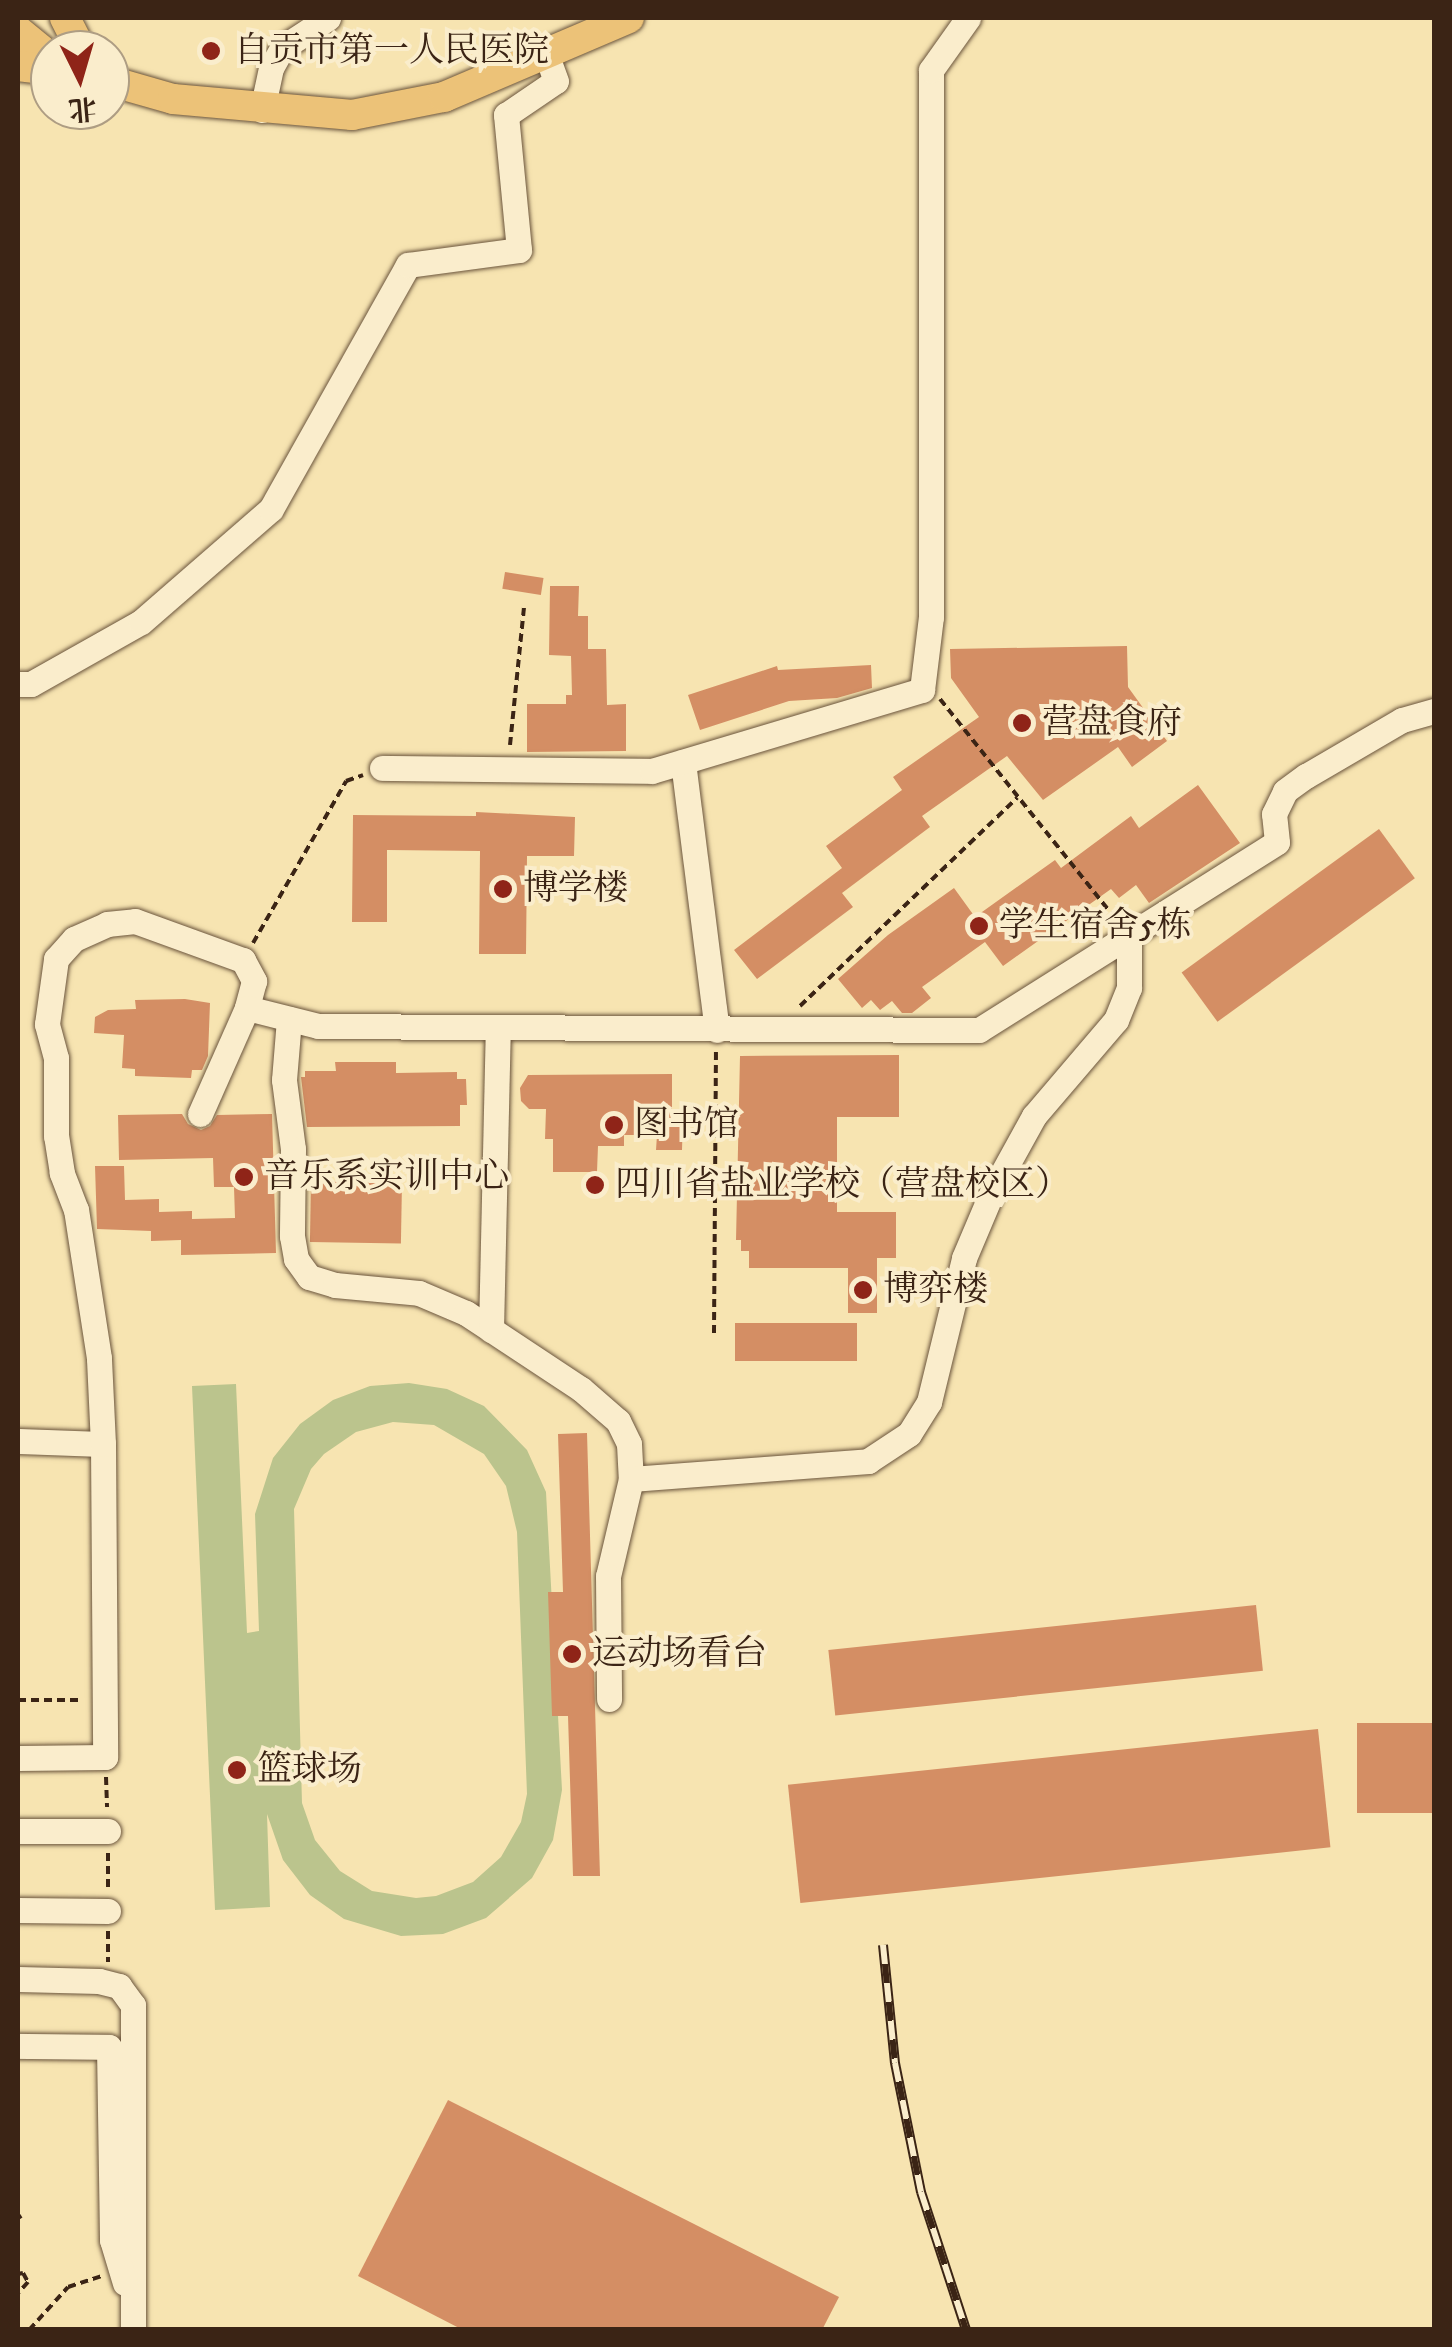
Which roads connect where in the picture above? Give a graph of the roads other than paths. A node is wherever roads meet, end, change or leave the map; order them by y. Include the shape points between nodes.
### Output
1 (328, 18) edge
2 (629, 18) edge
3 (968, 18) edge
4 (546, 53) junction
5 (130, 86) edge
6 (262, 110) junction
7 (18, 684) edge
8 (1434, 711) edge
9 (683, 762) junction
10 (382, 768) road end
11 (1129, 935) junction
12 (247, 1008) junction
13 (289, 1019) junction
14 (498, 1028) junction
15 (716, 1030) junction
16 (200, 1114) dead end
17 (491, 1330) junction
18 (18, 1441) edge
19 (102, 1444) junction
20 (631, 1479) junction
21 (609, 1699) dead end
22 (18, 1758) edge
23 (18, 1831) edge
24 (108, 1831) road end
25 (18, 1910) edge
26 (108, 1911) road end
27 (18, 1979) edge
28 (18, 2046) edge
29 (133, 2319) edge

1 - 6 street via 282,48
2 - 4 main road
3 - 9 street via 931,70 931,618 922,690
4 - 6 main road via 444,98 352,115
4 - 7 street via 556,81 506,115 520,250 408,265 270,509 141,622 31,684
5 - 6 main road
8 - 11 street via 1402,720 1285,791 1274,814 1277,842
9 - 10 street via 652,771
9 - 15 street
11 - 15 street via 979,1030
11 - 20 street via 1129,988 1116,1020 1034,1116 992,1192 964,1258 928,1402 909,1434 868,1460
12 - 13 street
12 - 16 street
12 - 19 street via 254,981 244,960 135,921 74,938 56,958 47,1024 57,1073 56,1136 76,1210 99,1358
13 - 14 street via 318,1026
13 - 17 street via 284,1080 296,1259 310,1277 419,1294
14 - 15 street
14 - 17 street
17 - 20 street via 618,1421 629,1444
18 - 19 street
19 - 22 street via 105,1756
20 - 21 street via 608,1576
23 - 24 street
25 - 26 street
27 - 29 street via 108,1983 133,2005
28 - 29 street via 110,2047 112,2240

